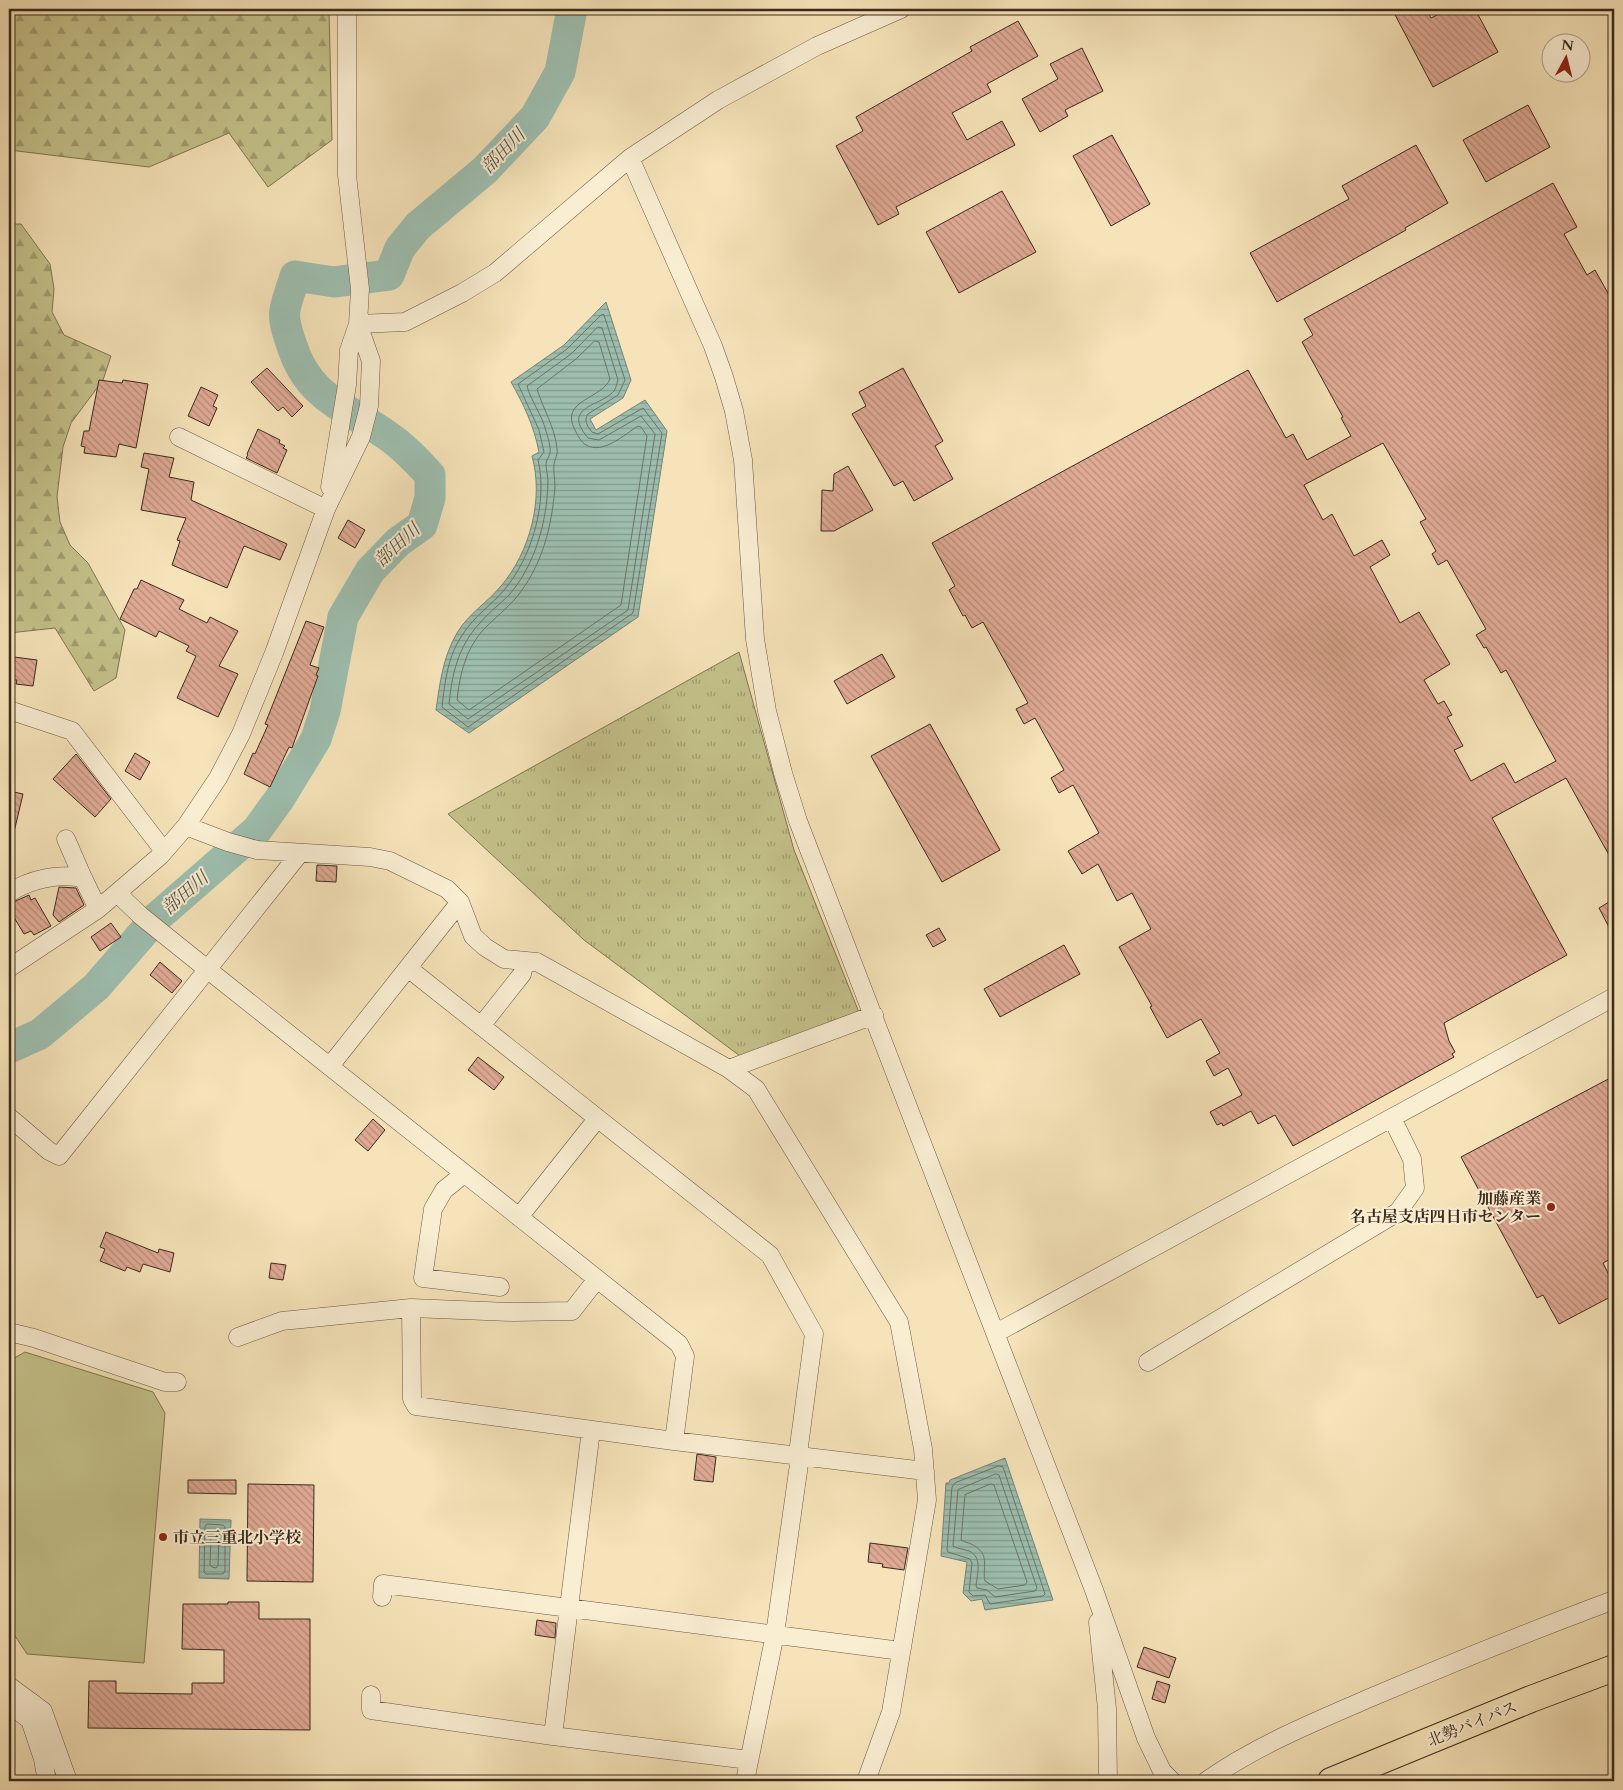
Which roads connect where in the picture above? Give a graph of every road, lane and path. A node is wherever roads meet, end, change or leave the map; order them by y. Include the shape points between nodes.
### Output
1 (347, 9) edge
2 (901, 9) edge
3 (630, 158) junction
4 (358, 324) junction
5 (179, 437) dead end
6 (326, 509) junction
7 (9, 710) edge
8 (186, 826) junction
9 (66, 839) dead end
10 (164, 851) junction
11 (300, 853) junction
12 (83, 878) junction
13 (9, 893) edge
14 (117, 893) junction
15 (460, 902) junction
16 (98, 909) junction
17 (525, 961) junction
18 (9, 968) edge
19 (408, 968) junction
20 (207, 969) junction
21 (1614, 996) edge
22 (874, 1015) junction
23 (481, 1026) junction
24 (330, 1066) junction
25 (730, 1069) junction
26 (9, 1117) edge
27 (1392, 1118) junction
28 (597, 1119) junction
29 (464, 1174) junction
30 (519, 1217) junction
31 (597, 1279) junction
32 (500, 1287) dead end
33 (411, 1308) junction
34 (9, 1332) edge
35 (996, 1333) junction
36 (238, 1337) dead end
37 (1148, 1362) dead end
38 (177, 1382) dead end
39 (591, 1430) junction
40 (674, 1441) junction
41 (800, 1457) junction
42 (925, 1470) junction
43 (1094, 1590) junction
44 (382, 1597) dead end
45 (1614, 1600) edge
46 (569, 1608) junction
47 (775, 1634) junction
48 (901, 1651) junction
49 (1614, 1668) edge
50 (9, 1686) edge
51 (372, 1695) dead end
52 (9, 1704) edge
53 (553, 1736) junction
54 (749, 1760) junction
55 (47, 1781) edge
56 (68, 1781) edge
57 (745, 1781) edge
58 (866, 1781) edge
59 (1108, 1781) edge
60 (1172, 1781) edge
61 (1206, 1781) edge
62 (1331, 1781) edge

1 - 4 street via 347,175 360,289
2 - 3 street via 817,46 718,100
3 - 4 street via 495,272 455,297 405,322
3 - 22 street via 712,346 734,411 745,477 755,639 767,711 798,821
4 - 6 street via 349,350 347,385
4 - 6 street via 371,361 369,406 361,437
5 - 6 street
6 - 8 street via 241,734 218,778
7 - 10 street via 72,731
8 - 10 street
8 - 11 street via 257,850
9 - 12 street
10 - 14 street
11 - 15 street via 390,861 447,889
11 - 20 street
12 - 13 street via 58,875 18,886
12 - 16 street
14 - 16 street
14 - 20 street
15 - 17 street via 473,936 484,947 504,958
15 - 19 street
16 - 18 street
17 - 23 street via 522,974
17 - 25 street via 537,962
19 - 23 street
19 - 24 street
20 - 24 street
20 - 26 street via 59,1156
21 - 27 street
22 - 25 street
22 - 35 street
23 - 28 street
24 - 29 street
25 - 42 street via 756,1090 898,1322
27 - 35 street
27 - 37 street via 1412,1159 1415,1188 1398,1212
28 - 30 street
28 - 41 street via 770,1255 814,1334
29 - 30 street
29 - 32 street via 444,1190 433,1209 423,1278
30 - 31 street
31 - 33 street via 572,1311
31 - 40 street via 679,1344 685,1356
33 - 36 street via 270,1324
33 - 39 street via 412,1399 416,1406
34 - 38 street via 165,1382
35 - 43 street
39 - 40 street
39 - 46 street
40 - 41 street
41 - 42 street
41 - 47 street
42 - 48 street via 927,1500
43 - 59 street via 1107,1709
43 - 60 street via 1146,1738 1162,1771
44 - 46 street via 383,1584
45 - 61 street via 1447,1665 1296,1730
46 - 47 street
46 - 53 street
47 - 48 street
47 - 54 street
48 - 58 street via 891,1712
49 - 62 highway, 北勢バイパス
50 - 56 street via 43,1711
51 - 53 street via 370,1710
52 - 55 street via 30,1720
53 - 54 street
54 - 57 street

